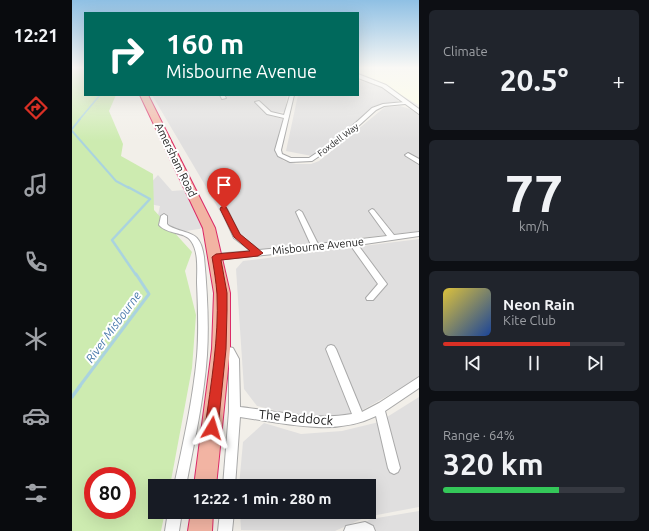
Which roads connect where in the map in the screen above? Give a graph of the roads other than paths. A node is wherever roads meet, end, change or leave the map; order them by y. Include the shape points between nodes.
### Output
1 (391, 92) edge
2 (144, 96) edge
3 (292, 96) edge
4 (257, 102) dead end
5 (405, 103) junction
6 (419, 112) edge
7 (286, 117) junction
8 (408, 155) dead end
9 (419, 162) edge
10 (224, 209) dead end
11 (372, 211) dead end
12 (299, 212) dead end
13 (164, 216) dead end
14 (419, 234) edge
15 (392, 237) junction
16 (353, 243) junction
17 (316, 247) junction
18 (258, 253) junction
19 (216, 257) junction
20 (370, 298) dead end
21 (221, 349) junction
22 (331, 349) dead end
23 (419, 382) edge
24 (379, 408) junction
25 (235, 411) junction
26 (359, 418) junction
27 (394, 468) dead end
28 (181, 479) edge
29 (205, 479) edge
30 (230, 479) edge
31 (174, 519) edge
32 (201, 519) edge
33 (226, 519) edge
34 (172, 531) edge
35 (200, 531) edge
36 (225, 531) edge
37 (351, 531) edge
38 (368, 531) edge

1 - 5 street
2 - 19 highway, Amersham Road via 209,228
3 - 7 street, Foxdell Way
4 - 7 street via 269,114
5 - 6 street
5 - 7 street, Foxdell Way via 383,105 374,109 341,139 310,160 290,160 280,155 278,150
8 - 9 street
10 - 18 street via 237,236
11 - 15 street
12 - 17 street
13 - 28 street via 163,225 166,228 194,238 199,250 201,274 202,357
14 - 15 street, Misbourne Avenue
15 - 16 street, Misbourne Avenue
16 - 17 street, Misbourne Avenue
16 - 20 street via 383,284
17 - 18 street, Misbourne Avenue
18 - 19 street, Misbourne Avenue
19 - 21 highway, Amersham Road via 222,293
21 - 25 street via 230,351 234,359
21 - 29 highway, Amersham Road
22 - 26 street
23 - 24 street, The Paddock
24 - 26 street, The Paddock
24 - 27 street
25 - 26 street, The Paddock via 328,422
25 - 30 street
31 - 34 street
32 - 35 highway
33 - 36 street
37 - 38 street

